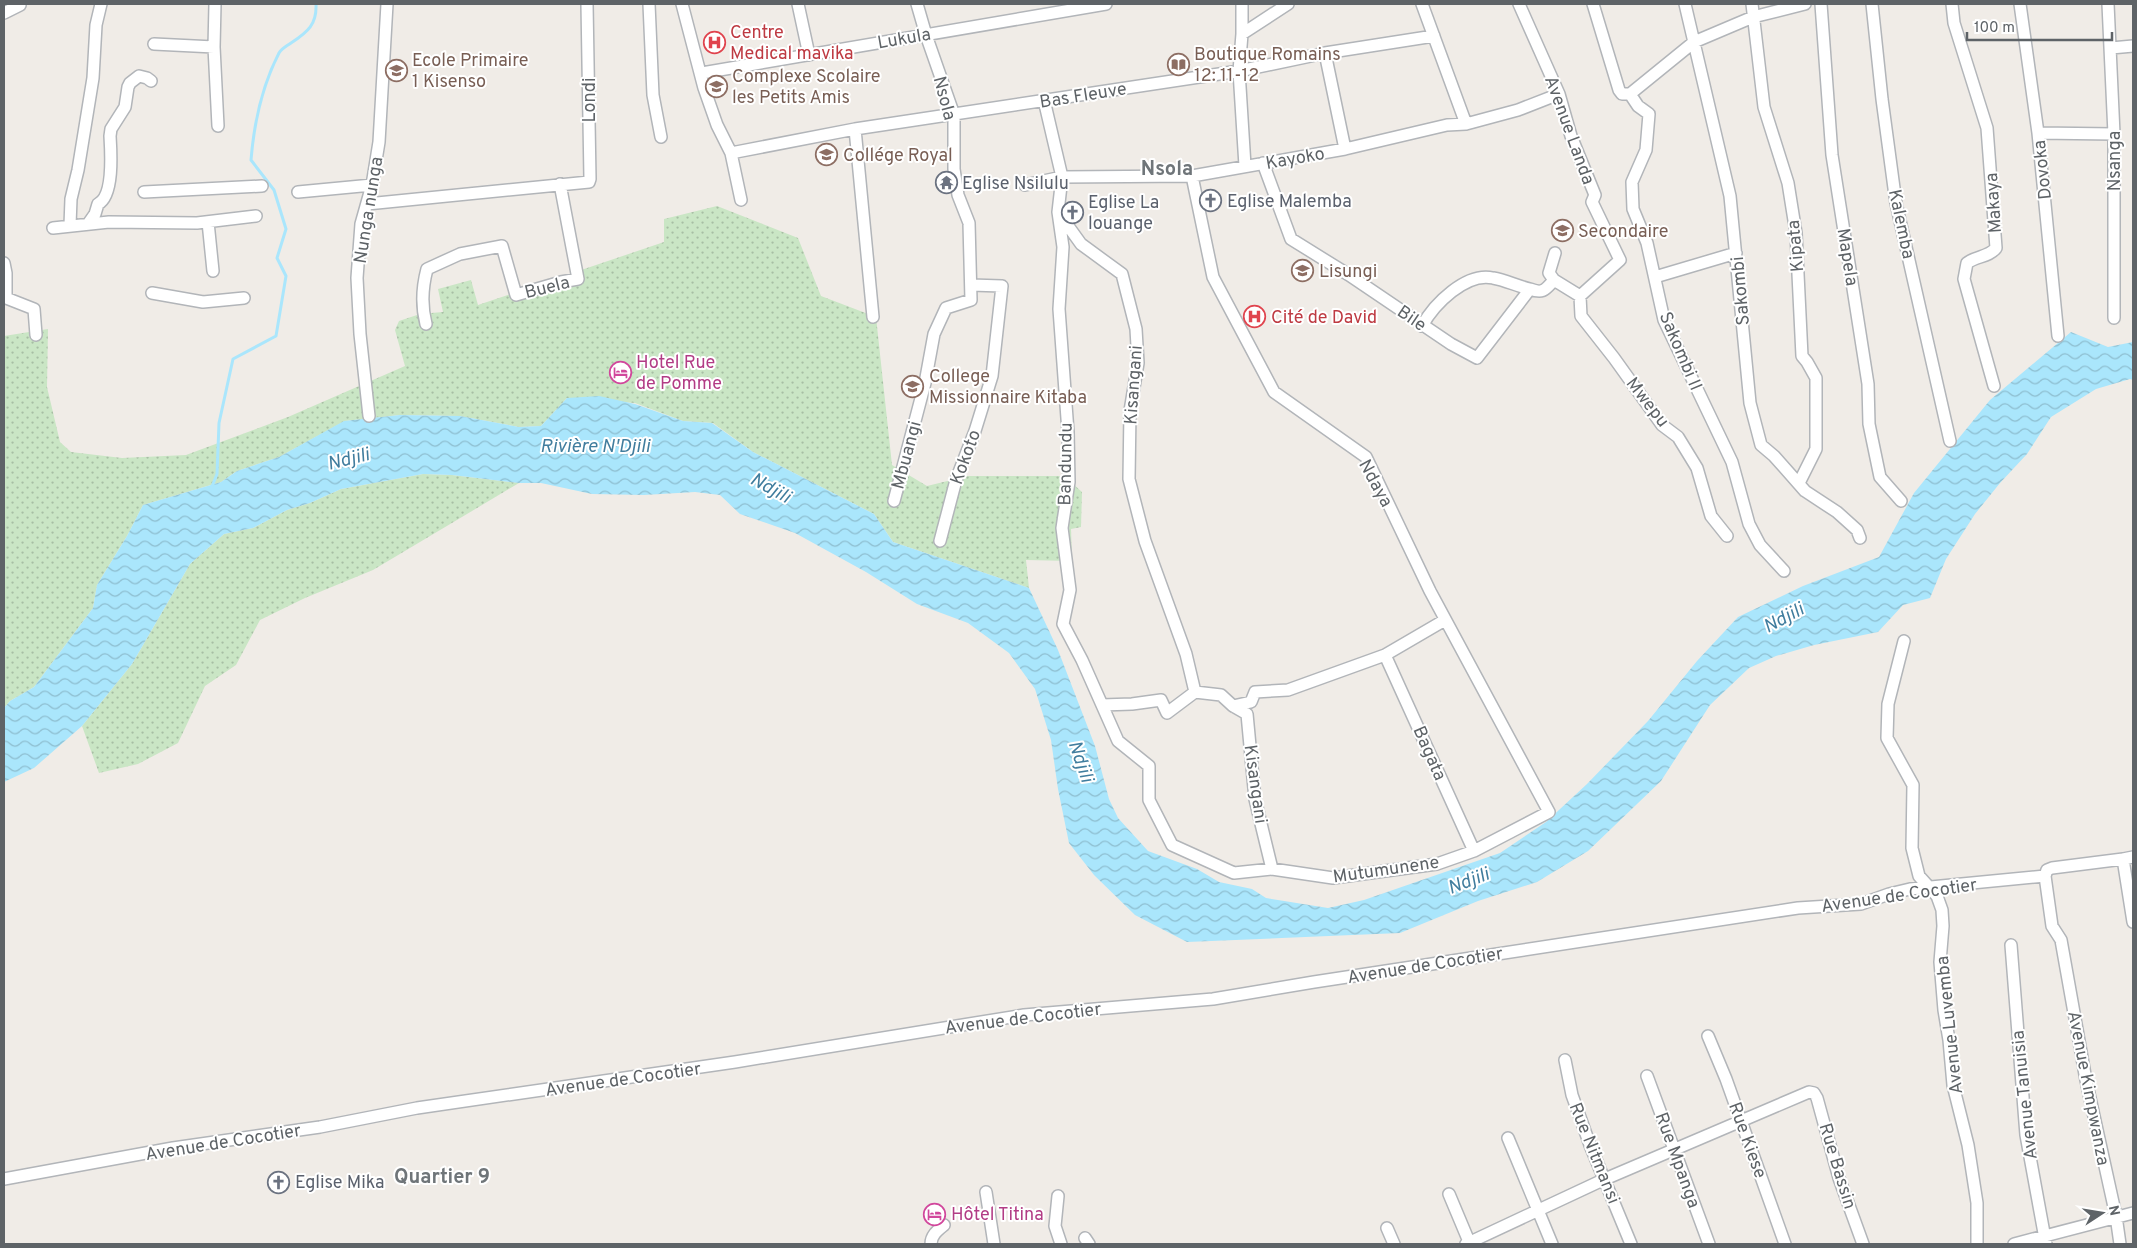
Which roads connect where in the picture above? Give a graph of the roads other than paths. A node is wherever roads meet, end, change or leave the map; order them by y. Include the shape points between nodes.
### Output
1 (101, 4) edge
2 (215, 4) edge
3 (388, 4) edge
4 (587, 4) edge
5 (649, 4) edge
6 (682, 4) edge
7 (798, 4) edge
8 (918, 4) edge
9 (1106, 4) edge
10 (1242, 4) edge
11 (1288, 4) edge
12 (1422, 4) edge
13 (1519, 4) edge
14 (1593, 4) edge
15 (1684, 4) edge
16 (1752, 4) edge
17 (1805, 4) edge
18 (1821, 4) edge
19 (1872, 4) edge
20 (1952, 4) edge
21 (2020, 4) edge
22 (2108, 4) edge
23 (20, 5) edge
24 (4, 13) edge
25 (1753, 17) junction
26 (1242, 34) junction
27 (926, 35) junction
28 (1434, 36) junction
29 (1694, 42) junction
30 (154, 44) dead end
31 (2133, 46) edge
32 (214, 48) junction
33 (2111, 48) junction
34 (1325, 53) junction
35 (809, 54) junction
36 (1239, 71) junction
37 (702, 73) junction
38 (151, 81) dead end
39 (1559, 94) junction
40 (1626, 94) junction
41 (1044, 100) junction
42 (954, 115) junction
43 (1466, 124) junction
44 (218, 126) dead end
45 (855, 129) junction
46 (2038, 133) junction
47 (2114, 134) junction
48 (661, 137) dead end
49 (1344, 149) junction
50 (732, 153) junction
51 (1262, 163) junction
52 (1245, 166) junction
53 (1192, 176) junction
54 (1062, 177) junction
55 (560, 184) junction
56 (372, 185) junction
57 (1025, 185) dead end
58 (262, 186) dead end
59 (144, 192) dead end
60 (298, 192) dead end
61 (741, 200) dead end
62 (367, 204) junction
63 (1058, 212) junction
64 (256, 216) dead end
65 (208, 222) junction
66 (969, 223) joint
67 (88, 224) junction
68 (70, 225) junction
69 (53, 228) dead end
70 (1555, 253) dead end
71 (1736, 253) junction
72 (4, 263) edge
73 (213, 271) dead end
74 (1655, 277) junction
75 (1554, 280) junction
76 (971, 285) junction
77 (1530, 289) junction
78 (152, 293) dead end
79 (1580, 296) junction
80 (244, 298) dead end
81 (873, 317) dead end
82 (2114, 318) dead end
83 (426, 324) dead end
84 (1422, 326) junction
85 (36, 335) dead end
86 (2058, 336) dead end
87 (1994, 386) dead end
88 (369, 416) dead end
89 (1950, 442) dead end
90 (1799, 484) junction
91 (894, 501) dead end
92 (1901, 501) dead end
93 (1727, 536) dead end
94 (1860, 538) dead end
95 (940, 541) dead end
96 (1784, 571) dead end
97 (1445, 620) junction
98 (1062, 624) joint
99 (1904, 641) dead end
100 (1385, 655) junction
101 (1195, 692) junction
102 (1102, 705) junction
103 (1233, 706) junction
104 (1549, 812) joint
105 (1474, 851) junction
106 (2128, 858) edge
107 (1272, 869) junction
108 (2045, 876) junction
109 (1930, 888) junction
110 (2133, 922) edge
111 (2012, 945) dead end
112 (1708, 1036) dead end
113 (1565, 1060) dead end
114 (1648, 1076) dead end
115 (1742, 1120) junction
116 (1508, 1138) dead end
117 (1674, 1151) junction
118 (4, 1179) edge
119 (1605, 1180) junction
120 (986, 1192) dead end
121 (1449, 1194) dead end
122 (1058, 1196) dead end
123 (1539, 1211) junction
124 (2133, 1213) edge
125 (2116, 1216) junction
126 (944, 1224) dead end
127 (1387, 1228) dead end
128 (2045, 1240) edge
129 (931, 1244) edge
130 (994, 1244) edge
131 (1061, 1244) edge
132 (1394, 1244) edge
133 (1469, 1244) edge
134 (1552, 1244) edge
135 (1631, 1244) edge
136 (1709, 1244) edge
137 (1785, 1244) edge
138 (1863, 1244) edge
139 (1977, 1244) edge
140 (2014, 1244) edge
141 (2120, 1244) edge

1 - 68 street via 96,25 93,78 71,199
2 - 32 street
3 - 56 street, Nunga nunga via 379,142
4 - 55 street, Londi via 590,179 586,183
5 - 48 street via 654,94
6 - 37 street
7 - 35 street
8 - 27 street, Nsola
9 - 27 street, Lukula
10 - 26 street
11 - 26 street
12 - 28 street
13 - 39 street, Avenue Landa
14 - 40 street
15 - 29 street, Sakombi
16 - 25 street, Kipata
17 - 25 street
18 - 92 street, Mapela via 1832,155 1868,384 1870,424 1880,478
19 - 89 street, Kalemba via 1896,203
20 - 87 street, Makaya via 1954,22 1987,128 1996,248 1992,253 1967,263 1964,279
21 - 46 street, Dovoka
22 - 33 street, Nsanga
23 - 24 street
25 - 29 street
25 - 90 street, Kipata via 1764,107 1788,183 1796,233 1802,356 1816,378 1816,449
26 - 36 street
27 - 35 street, Lukula
27 - 42 street, Nsola
28 - 34 street, Bas Fleuve
28 - 43 street
29 - 40 street
29 - 71 street, Sakombi via 1730,196
30 - 32 street
31 - 33 street
32 - 44 street
33 - 47 street, Nsanga
34 - 36 street, Bas Fleuve
34 - 49 street
35 - 37 street, Lukula
36 - 41 street, Bas Fleuve
36 - 52 street
37 - 50 street via 717,125
38 - 67 street via 139,76 128,87 125,107 111,129 109,186 104,201 98,204
39 - 43 street, Kayoko via 1518,110
39 - 79 street, Avenue Landa via 1571,136 1595,195 1592,202 1620,260
40 - 74 street, Sakombi II via 1649,114 1646,150 1632,182 1632,209 1647,243
41 - 42 street, Bas Fleuve
41 - 54 street
42 - 45 street, Bas Fleuve
42 - 66 street, Nsola via 954,169 958,196
43 - 49 street, Kayoko via 1447,125
45 - 50 street, Bas Fleuve
45 - 81 street
46 - 47 street
46 - 86 street, Dovoka
47 - 82 street, Nsanga
49 - 51 street, Kayoko
50 - 61 street
51 - 52 street, Kayoko
51 - 84 street, Bile via 1292,239
52 - 53 street, Kayoko
53 - 54 street, Kayoko
53 - 97 street, Ndaya via 1213,277 1274,392 1366,457
54 - 57 street, Kayoko
54 - 63 street
55 - 62 street
55 - 83 street, Buela via 578,279 516,295 502,246 460,254 427,269 422,285
56 - 60 street
56 - 62 street, Nunga nunga
58 - 59 street
62 - 88 street, Nunga nunga via 361,224 357,278
63 - 98 street, Bandundu via 1063,247 1058,309 1069,482 1062,528 1070,590
63 - 101 street, Kisangani via 1081,244 1122,274 1136,329 1138,363 1130,411 1129,479 1145,541 1186,654
64 - 65 street
65 - 67 street
65 - 73 street
66 - 76 street, Mbuangi
67 - 68 street
68 - 69 street
70 - 75 street via 1549,273
71 - 74 street
71 - 90 street, Sakombi via 1750,403 1761,445
72 - 85 street via 6,298 34,309
74 - 96 street, Sakombi II via 1664,320 1732,462 1748,524 1760,545
75 - 77 street via 1544,292
75 - 79 street
76 - 91 street, Mbuangi via 972,300 946,308 934,334
76 - 95 street, Kokoto via 1002,286 993,367
77 - 84 street via 1492,278 1478,278 1450,292
77 - 84 street, Bile via 1477,358
78 - 80 street via 203,302
79 - 93 street, Mwepu via 1581,316 1662,425 1678,437 1697,468 1711,516
90 - 94 street, Sakombi via 1837,512 1857,530
97 - 100 street
97 - 104 street, Ndaya
98 - 102 street, Mutumunene
99 - 109 street, Avenue Luvemba via 1888,704 1888,738 1913,785 1912,848 1919,876
100 - 103 street via 1288,690 1255,692 1252,702
100 - 105 street, Bagata
101 - 102 street via 1167,713 1161,700
101 - 103 street via 1220,695
102 - 107 street, Mutumunene via 1118,741 1149,766 1149,800 1172,845 1234,873
103 - 107 street, Kisangani via 1248,714 1255,798
104 - 105 street, Mutumunene
105 - 107 street, Mutumunene via 1437,864 1333,878
106 - 108 street, Avenue de Cocotier via 2052,868
106 - 110 street
108 - 109 street, Avenue de Cocotier
108 - 125 street, Avenue Kimpwanza via 2052,926 2061,940 2086,1080
109 - 118 street, Avenue de Cocotier via 1910,889 1861,904 1798,908 1223,998 1024,1015 735,1062 417,1108
109 - 139 street, Avenue Luvemba via 1942,910 1940,962 1944,1010 1953,1085 1968,1145 1977,1203
111 - 128 street, Avenue Tanuisia via 2026,1135
112 - 115 street, Rue Kiese
113 - 119 street, Rue Nitmansi via 1572,1095
114 - 117 street, Rue Mpanga
115 - 117 street
115 - 137 street, Rue Kiese
115 - 138 street, Rue Bassin via 1809,1092 1814,1093
116 - 123 street
117 - 119 street
117 - 136 street, Rue Mpanga
119 - 123 street
119 - 135 street, Rue Nitmansi
120 - 130 street
121 - 133 street
122 - 131 street via 1055,1226
123 - 133 street
123 - 134 street
124 - 125 street
125 - 128 street
125 - 141 street, Avenue Kimpwanza
126 - 129 street
127 - 132 street
128 - 140 street

